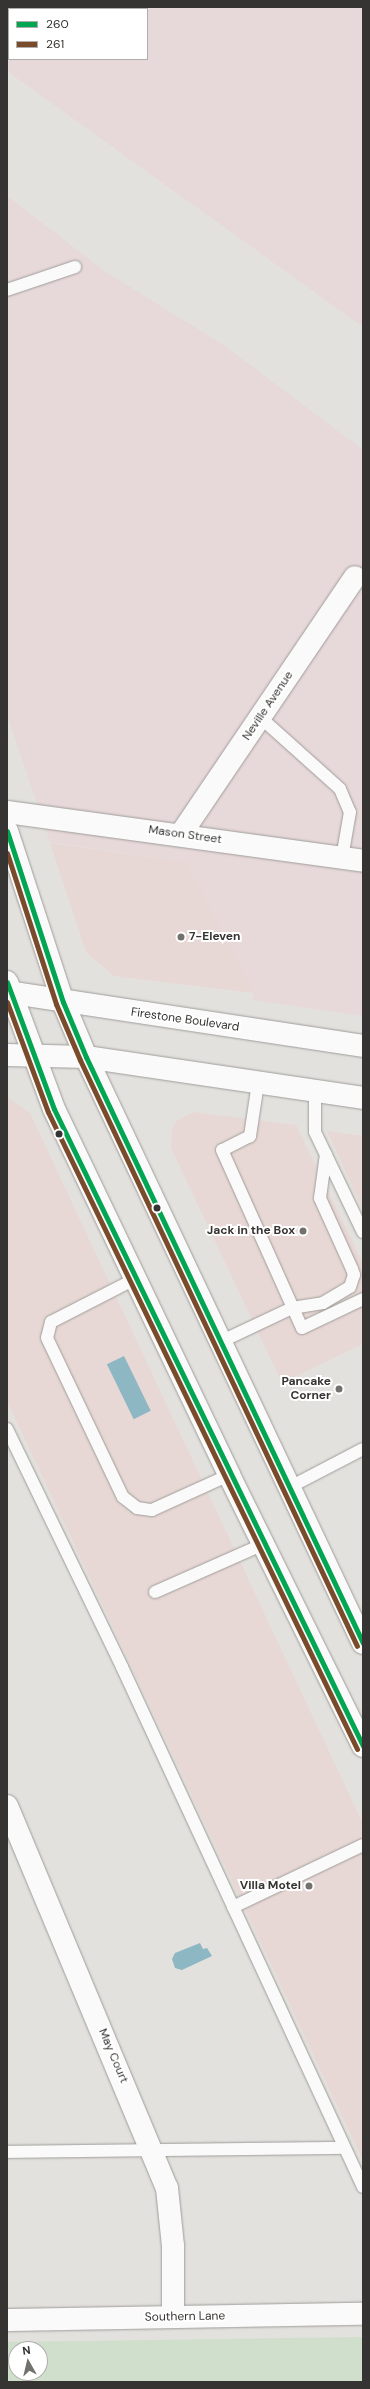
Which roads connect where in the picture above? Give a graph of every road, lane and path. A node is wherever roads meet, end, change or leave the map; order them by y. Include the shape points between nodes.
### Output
1 (76, 266) dead end
2 (7, 290) edge
3 (355, 577) dead end
4 (261, 718) junction
5 (7, 812) edge
6 (7, 831) edge
7 (181, 834) junction
8 (342, 858) junction
9 (363, 861) edge
10 (8, 989) edge
11 (63, 1002) junction
12 (363, 1046) edge
13 (7, 1055) edge
14 (33, 1055) junction
15 (86, 1057) junction
16 (258, 1083) junction
17 (315, 1092) junction
18 (363, 1098) edge
19 (326, 1154) junction
20 (363, 1232) edge
21 (135, 1279) junction
22 (363, 1299) edge
23 (292, 1308) junction
24 (220, 1342) junction
25 (7, 1429) edge
26 (363, 1449) edge
27 (229, 1475) junction
28 (290, 1488) junction
29 (264, 1544) junction
30 (155, 1592) dead end
31 (363, 1643) edge
32 (363, 1746) edge
33 (7, 1806) edge
34 (363, 1845) edge
35 (233, 1907) junction
36 (344, 2148) junction
37 (153, 2150) junction
38 (7, 2152) edge
39 (363, 2187) edge
40 (363, 2314) edge
41 (173, 2317) junction
42 (7, 2320) edge

1 - 2 lane
3 - 4 main road, Neville Avenue
4 - 7 main road, Neville Avenue
4 - 8 lane via 340,789 350,812
5 - 7 main road, Mason Street
6 - 11 main road
7 - 8 main road, Mason Street
8 - 9 main road, Mason Street
10 - 11 main road, Firestone Boulevard
10 - 14 main road
11 - 12 main road, Firestone Boulevard
11 - 15 main road
13 - 14 main road
14 - 15 main road
14 - 21 main road via 54,1109
15 - 16 main road
15 - 24 main road
16 - 17 main road
16 - 23 lane via 250,1136 222,1150
17 - 18 main road
17 - 19 lane via 316,1132
19 - 20 lane
19 - 23 lane via 320,1198 352,1268 353,1281 345,1292 323,1303
21 - 27 main road
21 - 27 lane via 51,1322 47,1338 123,1497 137,1508 152,1510
22 - 23 lane via 302,1328
23 - 24 lane
24 - 28 main road
25 - 35 lane via 122,1667
26 - 28 lane
27 - 29 main road
28 - 31 main road
29 - 30 lane
29 - 32 main road
33 - 37 main road, May Court
34 - 35 lane
35 - 36 lane
36 - 37 lane
36 - 39 lane
37 - 38 lane
37 - 41 main road, May Court via 167,2188 173,2246
40 - 41 main road, Southern Lane
41 - 42 main road, Southern Lane

